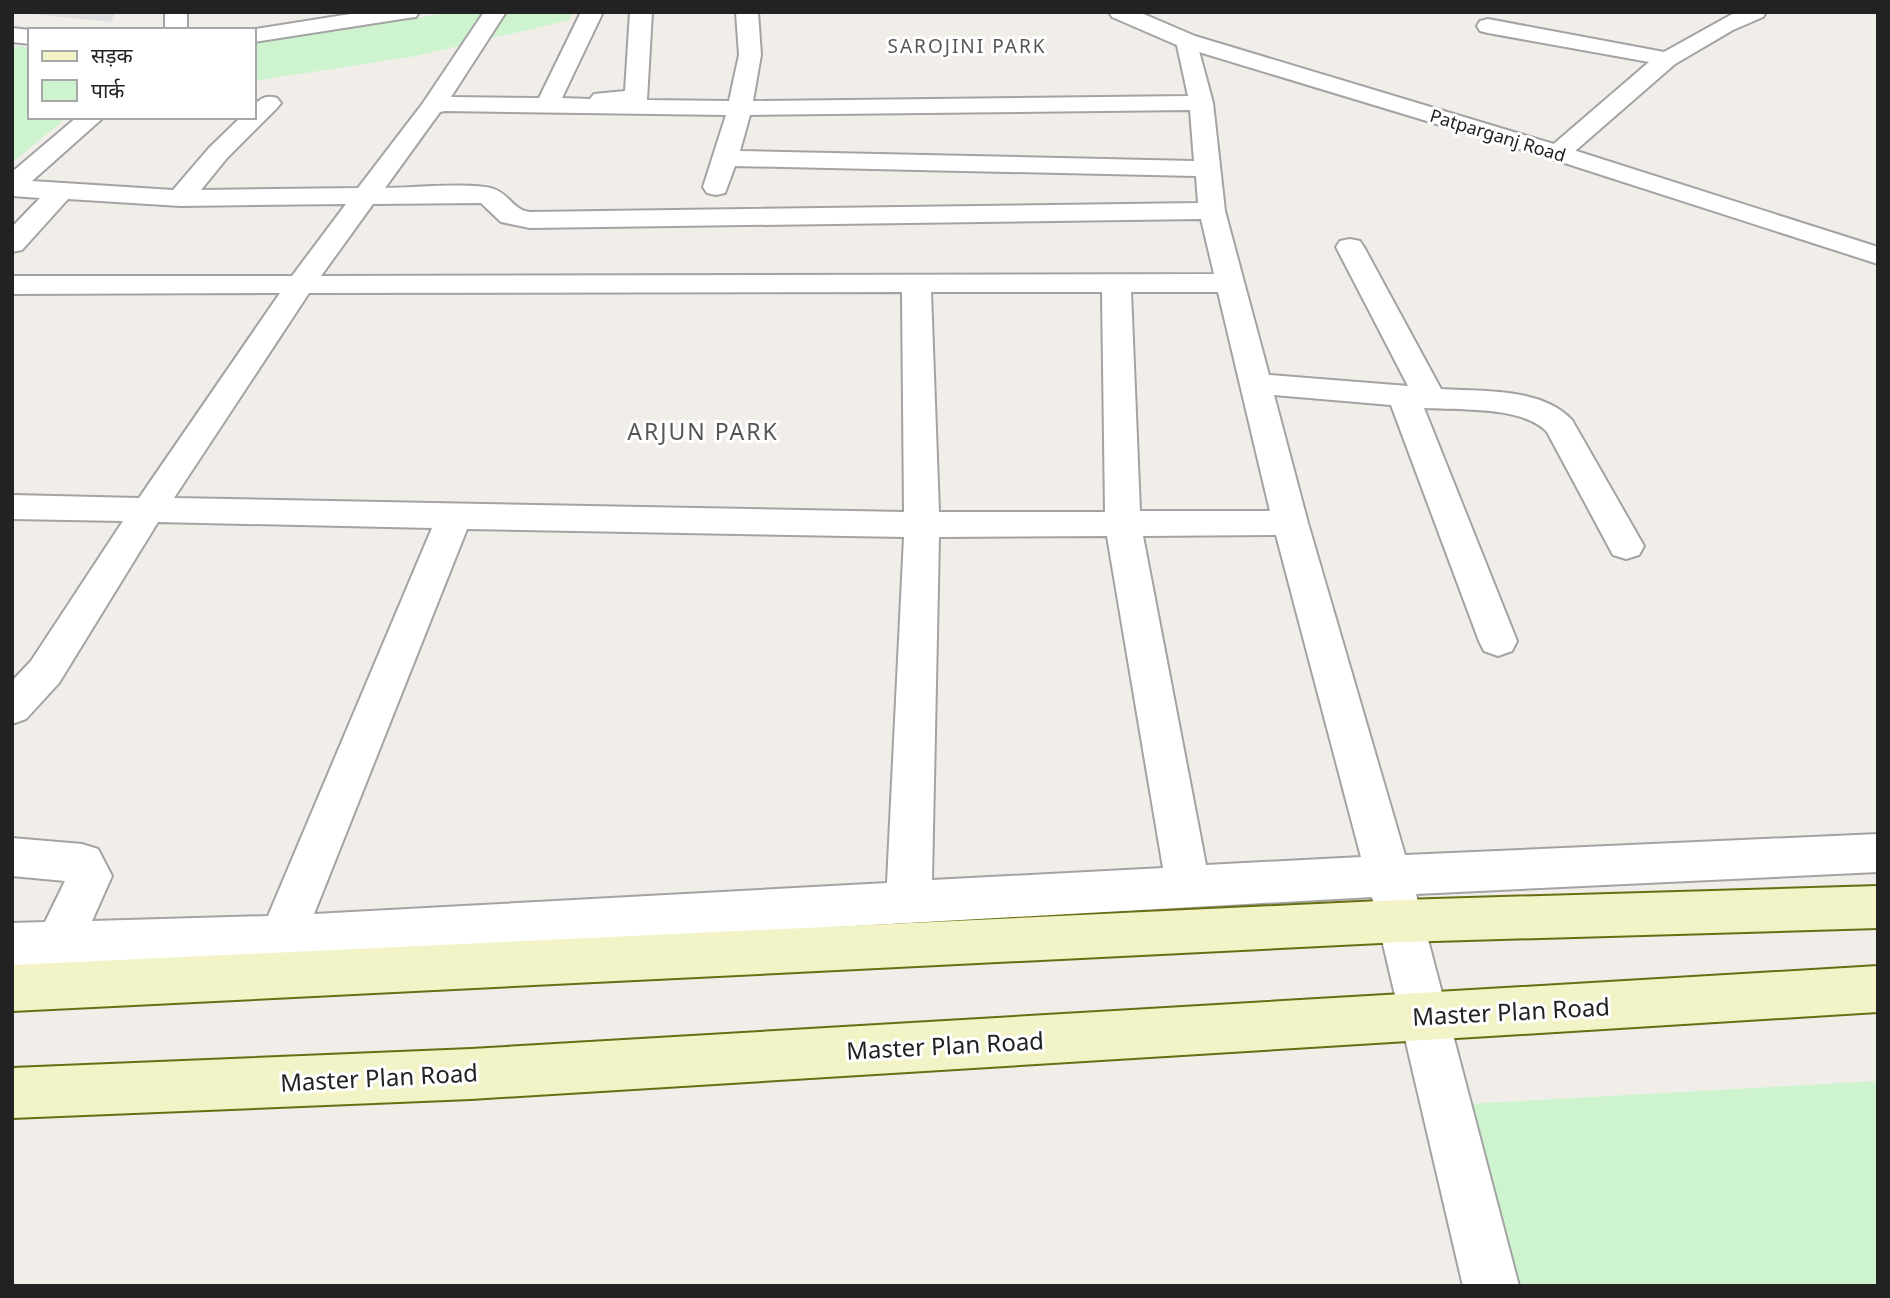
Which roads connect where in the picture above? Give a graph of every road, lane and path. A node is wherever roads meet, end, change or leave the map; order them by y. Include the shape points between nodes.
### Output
1 (408, 12) edge
2 (495, 12) edge
3 (592, 12) edge
4 (642, 12) edge
5 (747, 12) edge
6 (1120, 12) edge
7 (1755, 12) edge
8 (320, 19) edge
9 (1488, 26) dead end
10 (256, 35) edge
11 (1187, 41) junction
12 (1667, 59) junction
13 (269, 103) dead end
14 (1201, 103) junction
15 (547, 106) junction
16 (596, 106) junction
17 (432, 107) junction
18 (740, 108) junction
19 (256, 116) edge
20 (90, 119) edge
21 (253, 119) edge
22 (1558, 153) junction
23 (725, 158) junction
24 (1208, 169) junction
25 (12, 186) edge
26 (716, 187) dead end
27 (60, 192) junction
28 (180, 198) junction
29 (363, 198) junction
30 (1212, 211) junction
31 (12, 244) edge
32 (1350, 247) dead end
33 (1878, 256) edge
34 (301, 283) junction
35 (916, 283) junction
36 (1116, 283) junction
37 (1231, 283) junction
38 (12, 285) edge
39 (1255, 384) junction
40 (1417, 397) junction
41 (12, 507) edge
42 (149, 509) junction
43 (455, 516) junction
44 (1290, 523) junction
45 (922, 524) junction
46 (1123, 524) junction
47 (1626, 546) dead end
48 (1498, 641) dead end
49 (12, 708) edge
50 (1878, 853) edge
51 (12, 857) edge
52 (1389, 877) junction
53 (1188, 886) junction
54 (909, 901) junction
55 (1878, 908) edge
56 (1401, 921) junction
57 (282, 937) junction
58 (57, 943) junction
59 (12, 944) edge
60 (25, 987) edge
61 (1878, 989) edge
62 (1426, 1016) junction
63 (12, 1093) edge
64 (1491, 1286) edge

1 - 8 street
2 - 17 street
3 - 15 street
4 - 16 street via 636,98 603,98
5 - 18 street via 750,55
6 - 11 street, Patparganj Road
7 - 12 street
8 - 10 street
9 - 12 street
11 - 14 street
11 - 22 street, Patparganj Road
12 - 22 street
13 - 19 street
14 - 18 street
14 - 24 street
15 - 16 street
15 - 17 street
16 - 18 street
17 - 29 street
18 - 23 street
20 - 25 street
21 - 28 street
22 - 33 street, Patparganj Road
23 - 24 street
23 - 26 street
24 - 30 street
25 - 27 street
27 - 28 street
27 - 31 street
28 - 29 street
29 - 30 street via 485,195 507,216 530,220
29 - 34 street
30 - 37 street
32 - 40 street
34 - 35 street
34 - 38 street
34 - 42 street
35 - 36 street
35 - 45 street
36 - 37 street
36 - 46 street
37 - 39 street
39 - 40 street
39 - 44 street
40 - 47 street via 1517,405 1549,415
40 - 48 street
41 - 42 street
42 - 43 street
42 - 49 street via 45,672
43 - 45 street
43 - 57 street
44 - 46 street
44 - 52 street
45 - 46 street
45 - 54 street
46 - 53 street
50 - 52 street
51 - 58 street via 82,863 90,876
52 - 53 street
52 - 56 street
53 - 54 street
54 - 57 street
55 - 56 main road
56 - 60 main road
56 - 62 street
57 - 58 street
58 - 59 street
58 - 60 street
61 - 62 main road, Master Plan Road
62 - 63 main road, Master Plan Road via 471,1074
62 - 64 street

